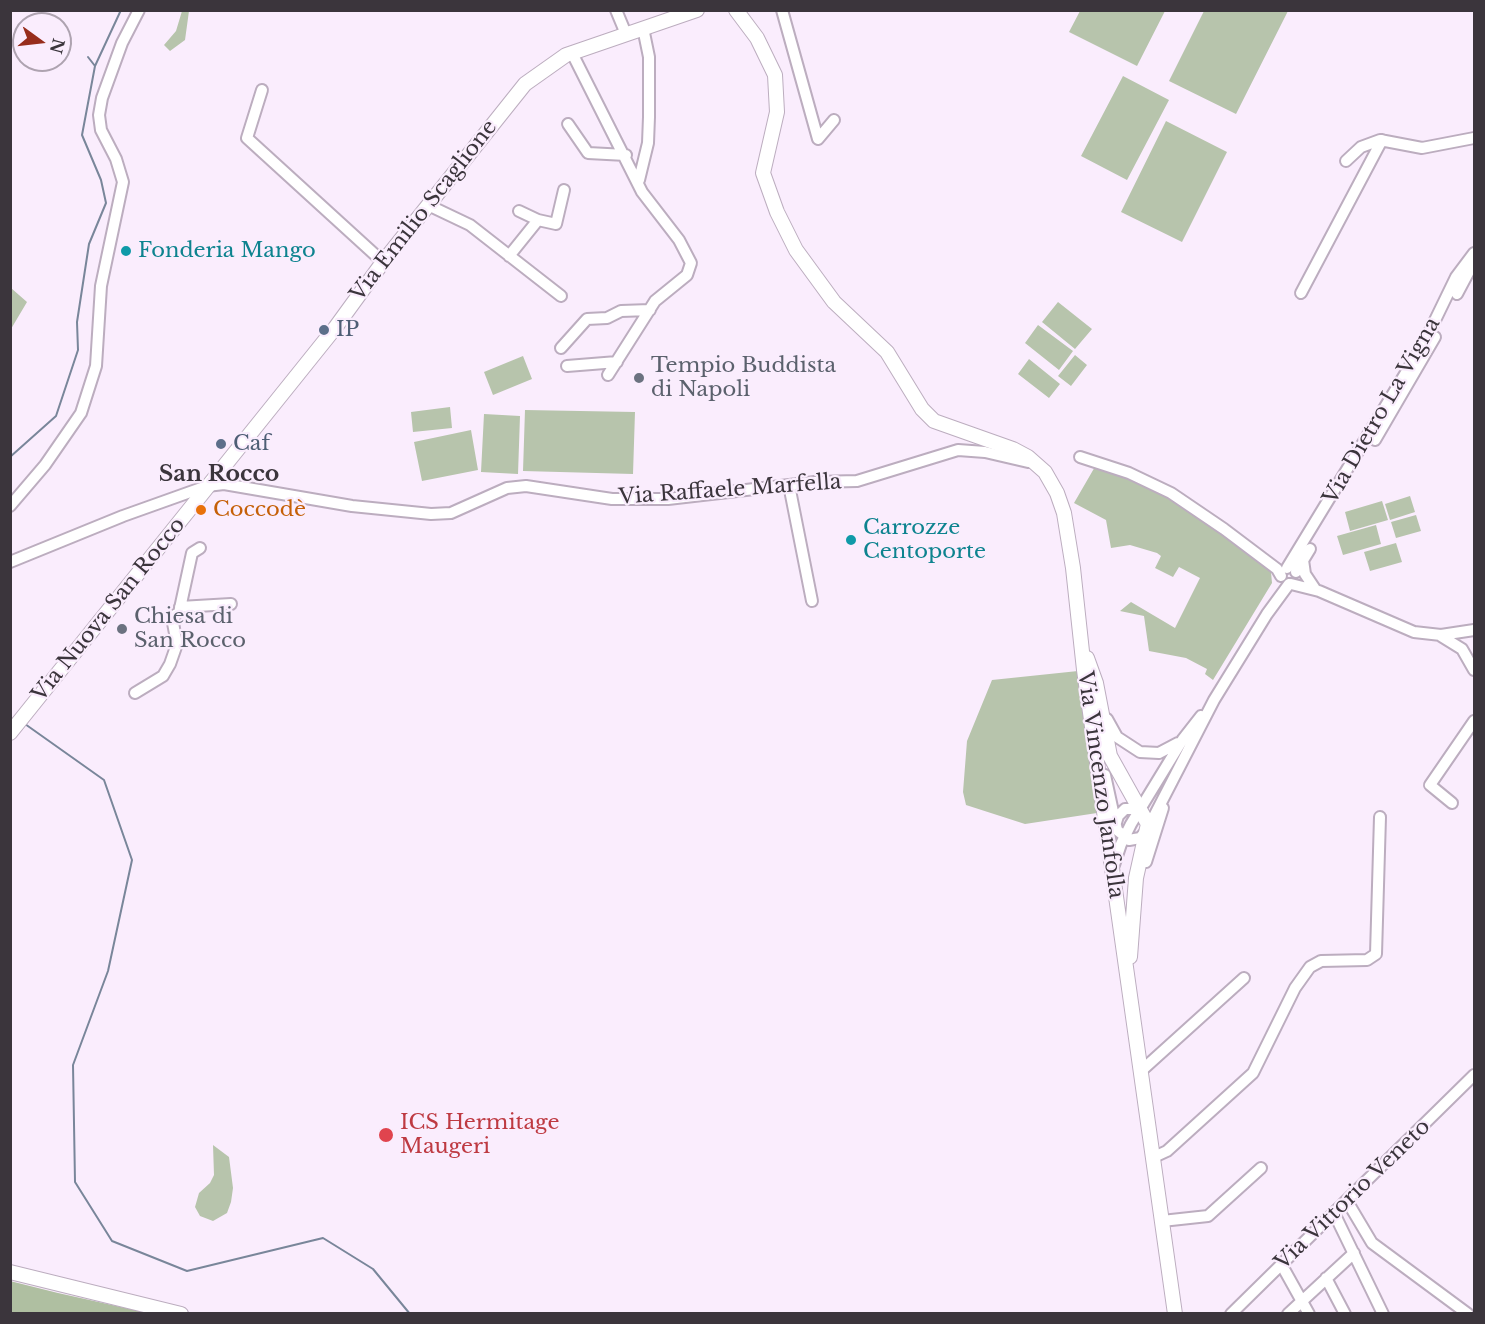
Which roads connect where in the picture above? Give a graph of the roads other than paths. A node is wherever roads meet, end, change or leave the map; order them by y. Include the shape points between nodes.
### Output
1 (140, 10) edge
2 (616, 10) edge
3 (697, 10) edge
4 (736, 10) edge
5 (782, 10) edge
6 (643, 28) junction
7 (626, 34) junction
8 (572, 53) junction
9 (262, 90) dead end
10 (834, 120) dead end
11 (568, 124) dead end
12 (1474, 138) edge
13 (1382, 140) junction
14 (626, 155) junction
15 (1346, 161) dead end
16 (639, 180) junction
17 (564, 190) dead end
18 (428, 205) junction
19 (519, 211) dead end
20 (538, 220) junction
21 (1474, 253) edge
22 (509, 256) junction
23 (383, 262) junction
24 (1474, 262) edge
25 (1301, 293) dead end
26 (561, 296) dead end
27 (650, 310) junction
28 (561, 348) dead end
29 (617, 362) junction
30 (567, 366) dead end
31 (608, 375) dead end
32 (1080, 457) dead end
33 (1039, 466) junction
34 (789, 485) junction
35 (207, 486) junction
36 (10, 506) edge
37 (200, 549) dead end
38 (1303, 560) junction
39 (10, 562) edge
40 (1287, 575) junction
41 (1317, 590) junction
42 (812, 601) dead end
43 (231, 604) dead end
44 (180, 606) junction
45 (1474, 630) edge
46 (1441, 635) junction
47 (1082, 648) junction
48 (1462, 649) junction
49 (1474, 670) edge
50 (135, 693) dead end
51 (1098, 695) junction
52 (1214, 700) junction
53 (1474, 721) edge
54 (1092, 729) junction
55 (10, 733) edge
56 (1183, 739) junction
57 (1174, 777) junction
58 (1452, 803) dead end
59 (1141, 809) junction
60 (1380, 817) dead end
61 (1115, 826) junction
62 (1147, 830) junction
63 (1124, 838) junction
64 (1115, 858) junction
65 (1113, 876) junction
66 (1132, 922) junction
67 (1128, 978) junction
68 (1244, 978) dead end
69 (1141, 1071) junction
70 (1474, 1075) edge
71 (1154, 1156) junction
72 (1262, 1168) dead end
73 (1347, 1201) junction
74 (1334, 1214) junction
75 (1162, 1221) junction
76 (1354, 1253) junction
77 (1285, 1271) dead end
78 (10, 1272) edge
79 (1326, 1278) junction
80 (1303, 1301) junction
81 (181, 1314) edge
82 (1175, 1314) edge
83 (1231, 1314) edge
84 (1288, 1314) edge
85 (1309, 1314) edge
86 (1345, 1314) edge
87 (1383, 1314) edge
88 (1467, 1314) edge

1 - 36 street via 122,43 99,115 101,130 123,182 101,286 96,366 81,413
2 - 7 street
3 - 6 main road, Via Emilio Scaglione
4 - 33 main road via 758,38 775,75 777,106 763,173 796,250 834,302 887,352 922,409 934,421 1013,449
5 - 10 street via 818,139
6 - 7 main road, Via Emilio Scaglione
6 - 16 street via 649,57 649,117 648,143
7 - 8 main road, Via Emilio Scaglione
8 - 14 street
8 - 18 main road, Via Emilio Scaglione via 525,84
9 - 23 street via 246,138
11 - 14 street via 588,153
12 - 13 street via 1422,148
13 - 15 street via 1361,147
13 - 25 street
14 - 16 street
16 - 27 street via 642,192 679,240 691,263 687,275 655,301
17 - 20 street via 556,224
18 - 22 street via 470,225
18 - 23 main road, Via Emilio Scaglione
19 - 20 street
20 - 22 street
21 - 40 street, Via Dietro La Vigna via 1456,277 1419,351
22 - 26 street
23 - 35 main road, Via Emilio Scaglione
24 - 38 street, Via Dietro La Vigna via 1425,356
27 - 28 street via 621,311 607,318 587,319
27 - 29 street
29 - 30 street
29 - 31 street
32 - 40 street via 1172,493
33 - 34 street, Via Raffaele Marfella via 1016,458 958,450 857,481
33 - 47 main road via 1057,492 1064,513
34 - 35 street, Via Raffaele Marfella via 668,499 612,499 526,486 507,488 451,513 431,514 352,506 229,483
34 - 42 street
35 - 39 street, Via Raffaele Marfella
35 - 55 main road, Via Nuova San Rocco
37 - 44 street via 192,553
38 - 40 street, Via Dietro La Vigna
38 - 41 street via 1305,574
40 - 41 street
40 - 52 street
41 - 46 street via 1400,628
43 - 44 street
44 - 50 street via 173,623 177,644 170,664 163,676
45 - 46 street
45 - 48 street via 1466,637
46 - 48 street
47 - 51 main road, Via Vincenzo Janfolla
47 - 54 main road, Via Vincenzo Janfolla
48 - 49 street
51 - 56 street via 1111,729 1131,748 1159,753
51 - 59 main road, Via Vincenzo Janfolla via 1110,756
52 - 56 street
52 - 57 street
53 - 58 street via 1430,784
54 - 61 street
54 - 65 main road, Via Vincenzo Janfolla
56 - 59 street
57 - 62 street
57 - 66 street via 1149,851
59 - 61 street via 1125,809
59 - 62 main road, Via Vincenzo Janfolla via 1147,819
59 - 63 street
60 - 71 street via 1376,954 1367,960 1321,961 1310,967 1298,982 1253,1073 1167,1151
61 - 63 street
61 - 64 street
62 - 63 street via 1140,838
62 - 66 main road, Via Vincenzo Janfolla via 1136,878
63 - 64 street
64 - 65 street
65 - 67 main road, Via Vincenzo Janfolla
66 - 67 main road, Via Vincenzo Janfolla
67 - 69 main road, Via Vincenzo Janfolla
68 - 69 street
69 - 71 main road, Via Vincenzo Janfolla
70 - 73 street, Via Vittorio Veneto
71 - 75 main road, Via Vincenzo Janfolla
72 - 75 street via 1208,1216
73 - 74 street, Via Vittorio Veneto
73 - 88 street via 1371,1243
74 - 76 street
74 - 83 street, Via Vittorio Veneto
75 - 82 main road, Via Vincenzo Janfolla
76 - 79 street
76 - 87 street
77 - 80 street
78 - 81 main road
79 - 80 street
79 - 86 street
80 - 84 street
80 - 85 street

